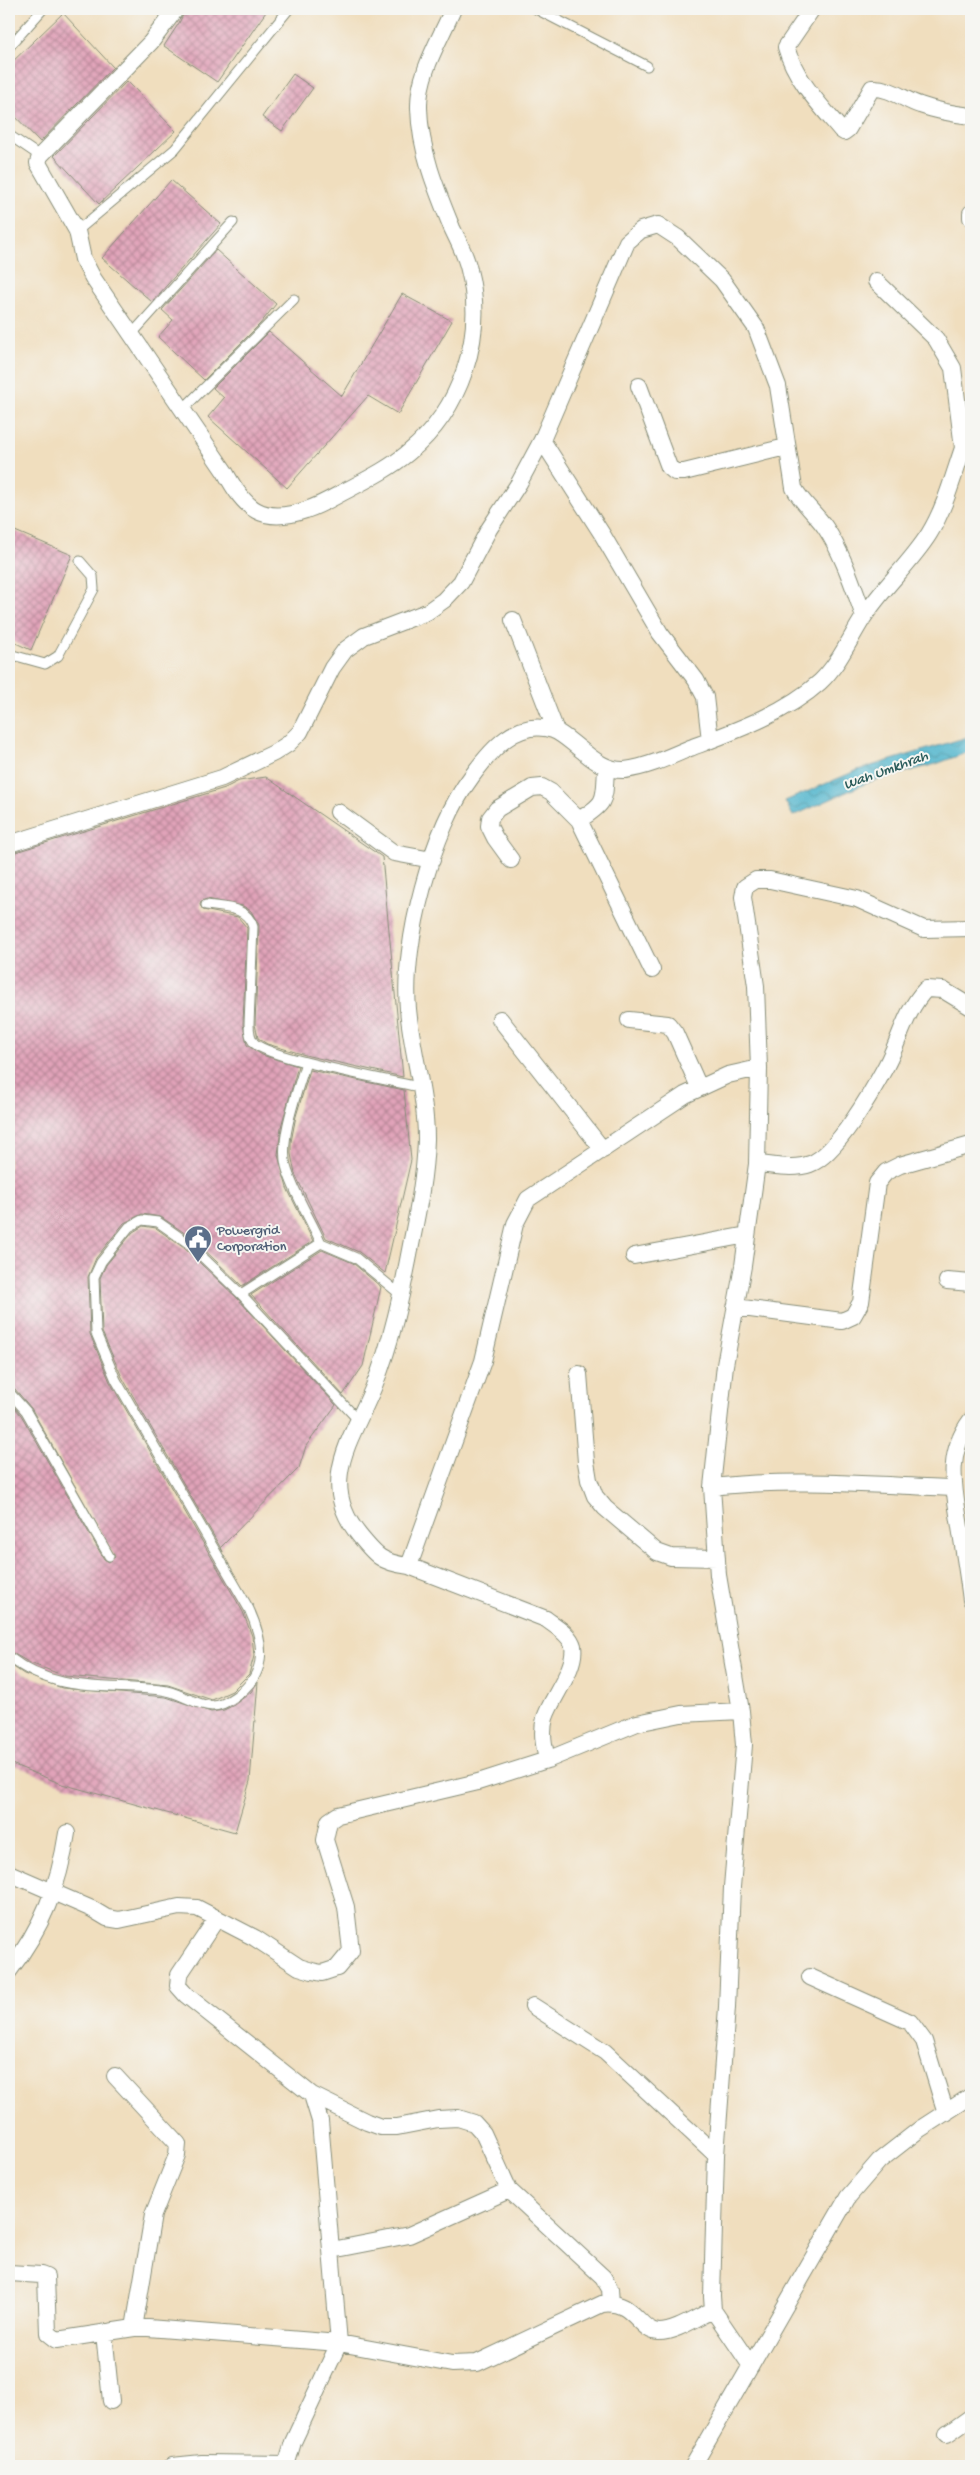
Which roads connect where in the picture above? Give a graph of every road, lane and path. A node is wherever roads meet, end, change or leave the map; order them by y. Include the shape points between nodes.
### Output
1 (43, 9) edge
2 (176, 9) edge
3 (289, 9) edge
4 (453, 9) edge
5 (536, 9) edge
6 (812, 9) edge
7 (9, 47) edge
8 (647, 66) dead end
9 (971, 116) edge
10 (9, 134) edge
11 (40, 156) junction
12 (971, 214) edge
13 (971, 218) edge
14 (233, 222) dead end
15 (77, 231) junction
16 (876, 281) dead end
17 (294, 299) dead end
18 (132, 334) junction
19 (640, 386) dead end
20 (182, 410) junction
21 (542, 440) junction
22 (786, 447) junction
23 (967, 447) edge
24 (80, 561) dead end
25 (864, 616) junction
26 (513, 620) dead end
27 (9, 654) edge
28 (556, 731) junction
29 (710, 740) junction
30 (606, 767) junction
31 (338, 812) dead end
32 (579, 820) junction
33 (9, 844) edge
34 (432, 860) junction
35 (511, 860) dead end
36 (206, 905) dead end
37 (971, 928) edge
38 (652, 970) dead end
39 (971, 1006) edge
40 (500, 1019) dead end
41 (629, 1020) dead end
42 (306, 1062) junction
43 (759, 1068) junction
44 (423, 1088) junction
45 (699, 1088) junction
46 (971, 1145) edge
47 (604, 1150) junction
48 (757, 1164) junction
49 (747, 1235) junction
50 (321, 1243) junction
51 (634, 1256) dead end
52 (948, 1281) dead end
53 (971, 1283) edge
54 (241, 1294) junction
55 (402, 1296) junction
56 (735, 1306) junction
57 (579, 1374) dead end
58 (9, 1392) edge
59 (971, 1420) edge
60 (360, 1422) junction
61 (712, 1487) junction
62 (952, 1488) junction
63 (109, 1556) dead end
64 (716, 1558) junction
65 (409, 1566) junction
66 (971, 1600) edge
67 (9, 1657) edge
68 (741, 1711) junction
69 (547, 1760) junction
70 (67, 1833) dead end
71 (9, 1874) edge
72 (54, 1892) junction
73 (217, 1918) junction
74 (9, 1971) edge
75 (810, 1977) dead end
76 (533, 2006) dead end
77 (115, 2076) dead end
78 (312, 2095) junction
79 (971, 2096) edge
80 (946, 2113) junction
81 (716, 2155) junction
82 (510, 2190) junction
83 (332, 2250) junction
84 (9, 2273) edge
85 (611, 2303) junction
86 (713, 2310) junction
87 (134, 2328) junction
88 (104, 2333) junction
89 (339, 2343) junction
90 (751, 2366) junction
91 (111, 2401) dead end
92 (971, 2417) edge
93 (947, 2434) dead end
94 (287, 2465) edge
95 (172, 2466) edge
96 (693, 2466) edge

1 - 7 lane
2 - 11 street via 151,42
3 - 15 lane via 176,149
4 - 20 street via 423,78 419,106 431,174 469,268 475,300 467,368 445,412 408,453 379,473 316,507 276,517 257,512 240,497
5 - 8 lane
6 - 9 street via 786,47 801,78 841,130 848,129 872,88 887,90 918,105 945,113
10 - 11 lane
11 - 15 street via 38,163
12 - 13 street
14 - 18 lane
15 - 18 street via 87,268
16 - 23 street via 936,340 953,368
17 - 20 lane
18 - 20 street
19 - 22 street via 670,467 676,472
21 - 22 street via 627,242 641,230 658,225 678,238 722,280 756,328 778,386
21 - 29 street via 660,633 696,680 705,697
21 - 33 street via 461,582 427,612 364,636 345,650 332,668 300,732 288,744 222,778
22 - 25 street via 794,488 838,549
23 - 25 street via 931,531
24 - 27 lane via 93,576 94,589 58,656 45,664
25 - 29 street via 839,659 821,681 757,722
26 - 28 street
28 - 30 street
28 - 34 street via 537,727 521,730 489,754 456,800
29 - 30 street via 647,765 621,770
30 - 32 street via 604,798 599,807
31 - 34 street via 394,853
32 - 35 street via 552,792 542,787 532,788 497,809 490,818 489,826
32 - 38 street
34 - 44 street via 411,934 407,972 408,1011
36 - 42 lane via 242,911 251,920 249,1024 254,1042
37 - 43 street via 924,930 857,898 770,880 756,880 745,887 743,898 756,986
39 - 48 street via 943,990 926,990 914,1002 886,1066 824,1158 796,1167
40 - 47 street
41 - 45 street via 668,1024
42 - 44 lane
42 - 50 lane via 284,1153 291,1179
43 - 45 street via 728,1075
43 - 48 street
44 - 55 street via 426,1138 421,1193
45 - 47 street
46 - 56 street via 900,1165 886,1172 877,1183 862,1302 853,1316 842,1321
47 - 65 street via 528,1199 515,1224 483,1361
48 - 49 street
49 - 51 street
49 - 56 street
50 - 54 lane
50 - 55 lane via 356,1258
52 - 53 street
54 - 60 lane
54 - 67 lane via 188,1243 158,1222 142,1220 129,1227 101,1262 94,1277 93,1291 96,1333 116,1380 258,1628 260,1662 254,1679 224,1704 210,1706 163,1690 98,1688 60,1682 39,1676
55 - 60 street via 383,1364
56 - 61 street
57 - 64 street via 586,1462 596,1496 605,1508 657,1552 686,1559
58 - 63 lane via 26,1411
59 - 62 street via 964,1429 954,1458
60 - 65 street via 343,1454 337,1481 341,1499 352,1527 380,1559
61 - 62 street via 831,1482
61 - 64 street
62 - 66 street
64 - 68 street
65 - 69 street via 546,1619 564,1632 573,1646 571,1662 545,1718 542,1736
68 - 69 street via 681,1714 637,1723
68 - 81 street via 743,1771 732,1887
69 - 73 street via 478,1782 338,1815 329,1821 325,1840 346,1907 351,1936 351,1951 337,1968 322,1973 299,1967
70 - 72 street
71 - 72 street
72 - 73 street via 107,1918 118,1920 179,1907 197,1908
72 - 74 street via 24,1951
73 - 78 street via 179,1975 178,1986
75 - 80 street via 910,2022 924,2042
76 - 81 street via 605,2052
77 - 87 street via 178,2144 178,2156 153,2215
78 - 82 street via 381,2127 458,2118 474,2123 483,2133
78 - 83 street via 320,2121
79 - 80 street
80 - 90 street via 920,2129 867,2172 848,2197
81 - 86 street
82 - 83 street via 409,2235
82 - 85 street via 603,2277 610,2289
83 - 89 street
84 - 88 street via 46,2277 48,2333 52,2338
85 - 86 street via 626,2307 649,2329 658,2332 670,2330
85 - 89 street via 476,2363 452,2364
86 - 90 street
87 - 88 street
87 - 89 street
88 - 91 street
89 - 94 street via 293,2442
90 - 96 street
92 - 93 street
94 - 95 street via 202,2463

